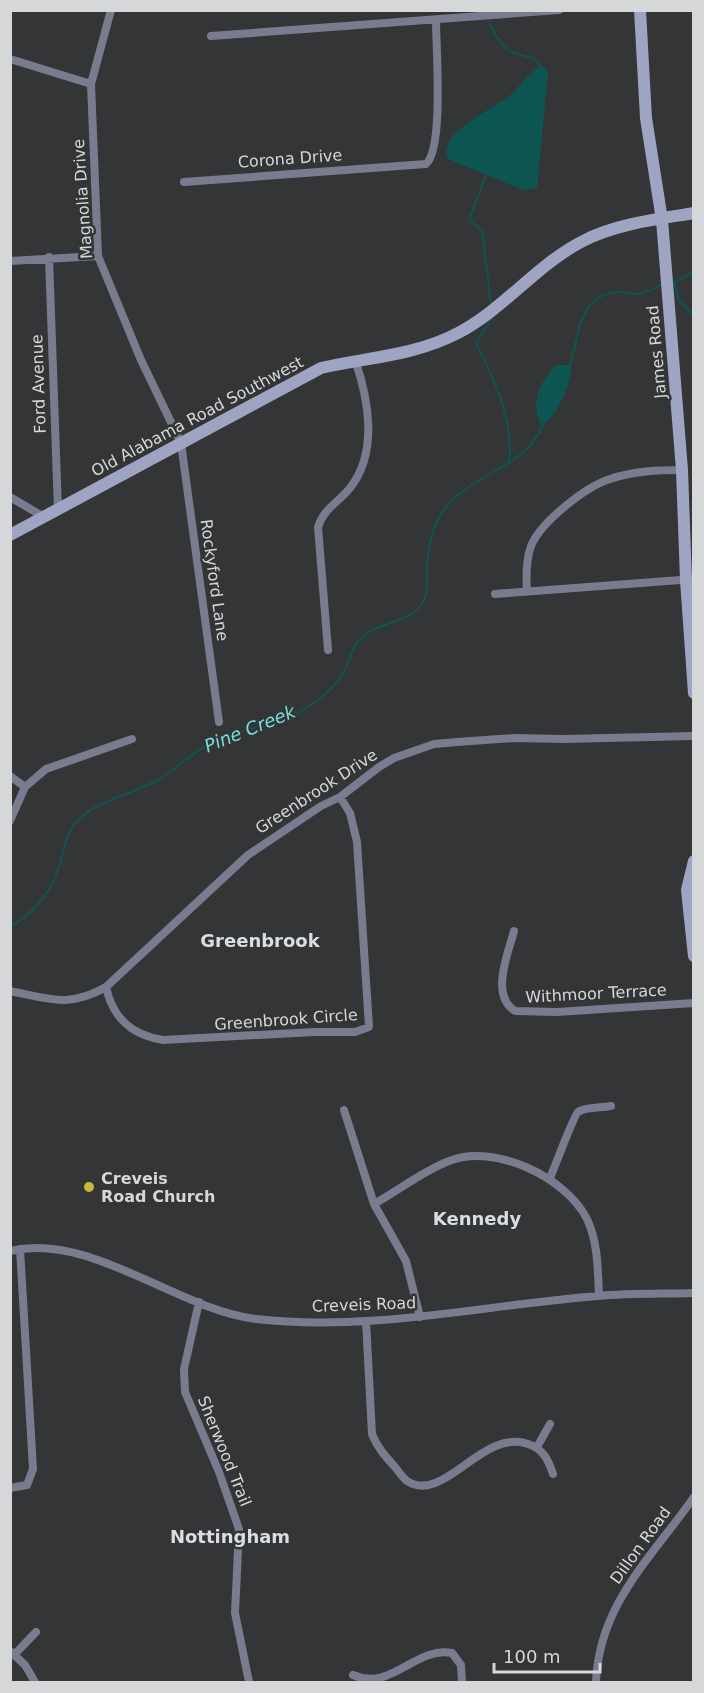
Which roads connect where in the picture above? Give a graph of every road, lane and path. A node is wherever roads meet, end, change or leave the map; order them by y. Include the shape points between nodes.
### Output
1 (111, 10) edge
2 (559, 10) edge
3 (640, 10) edge
4 (436, 20) junction
5 (211, 36) dead end
6 (10, 59) edge
7 (91, 84) junction
8 (184, 182) dead end
9 (693, 213) edge
10 (662, 220) junction
11 (98, 256) junction
12 (49, 257) junction
13 (10, 261) edge
14 (355, 360) junction
15 (181, 443) junction
16 (682, 470) junction
17 (10, 497) edge
18 (58, 510) junction
19 (44, 518) junction
20 (10, 535) edge
21 (689, 579) edge
22 (527, 592) junction
23 (495, 594) dead end
24 (328, 650) dead end
25 (693, 693) edge
26 (219, 722) dead end
27 (693, 736) edge
28 (132, 739) dead end
29 (10, 776) edge
30 (25, 788) junction
31 (340, 797) junction
32 (10, 821) edge
33 (693, 861) edge
34 (514, 932) dead end
35 (693, 956) edge
36 (106, 987) junction
37 (10, 991) edge
38 (693, 1003) edge
39 (611, 1106) dead end
40 (344, 1110) dead end
41 (550, 1178) junction
42 (374, 1204) junction
43 (20, 1249) junction
44 (10, 1251) edge
45 (693, 1293) edge
46 (599, 1296) junction
47 (199, 1302) junction
48 (420, 1317) junction
49 (366, 1321) junction
50 (550, 1424) dead end
51 (537, 1447) junction
52 (554, 1474) dead end
53 (10, 1488) edge
54 (693, 1497) edge
55 (36, 1632) dead end
56 (13, 1652) edge
57 (352, 1675) dead end
58 (35, 1683) edge
59 (249, 1683) edge
60 (462, 1683) edge
61 (596, 1683) edge

1 - 7 street, Magnolia Drive
2 - 4 street
3 - 10 street, James Road via 646,118
4 - 5 street
4 - 8 street, Corona Drive via 437,131 426,164
6 - 7 street
7 - 11 street, Magnolia Drive
9 - 10 street, Old Alabama Road Southwest
10 - 14 street, Old Alabama Road Southwest via 609,230 583,241 498,306 434,345
10 - 16 street, James Road
11 - 12 street
11 - 15 street, Magnolia Drive
12 - 13 street
12 - 18 street, Ford Avenue
14 - 15 street, Old Alabama Road Southwest via 313,372
14 - 24 street via 366,411 368,452 358,478 327,509 318,526
15 - 18 street, Old Alabama Road Southwest
15 - 26 street, Rockyford Lane
16 - 21 street, James Road
16 - 22 street via 644,471 608,479 577,498 547,525 531,547
17 - 19 street
18 - 19 street, Old Alabama Road Southwest
19 - 20 street, Old Alabama Road Southwest
21 - 22 street
21 - 25 street, James Road
22 - 23 street
27 - 31 street, Greenbrook Drive via 514,738 434,744 379,767
28 - 30 street via 46,769
29 - 30 street
30 - 32 street
31 - 36 street, Greenbrook Drive via 248,855
31 - 36 street, Greenbrook Circle via 353,819 357,842 369,1027 355,1032 163,1040 136,1032 121,1021
33 - 35 street via 687,890
34 - 38 street, Withmoor Terrace via 504,964 503,986 506,1002 515,1011
36 - 37 street, Greenbrook Drive via 78,1001 65,1002
39 - 41 street via 575,1114
40 - 42 street
41 - 42 street via 493,1157 468,1156 450,1160
41 - 46 street via 567,1191 587,1220 597,1258
42 - 48 street via 406,1261
43 - 44 street, Creveis Road
43 - 47 street, Creveis Road via 47,1247 68,1252
43 - 53 street via 33,1469 27,1485
45 - 46 street, Creveis Road
46 - 48 street, Creveis Road
47 - 49 street, Creveis Road via 255,1319 330,1324
47 - 59 street, Sherwood Trail via 184,1369 185,1392 239,1529 235,1613
48 - 49 street, Creveis Road
49 - 51 street via 372,1434 377,1447 407,1481 435,1485 491,1446 523,1442
50 - 51 street
51 - 52 street via 548,1458
54 - 61 street, Dillon Road via 622,1594 606,1634
55 - 56 street
56 - 58 street
57 - 60 street via 364,1680 381,1678 439,1650 452,1653 461,1665

